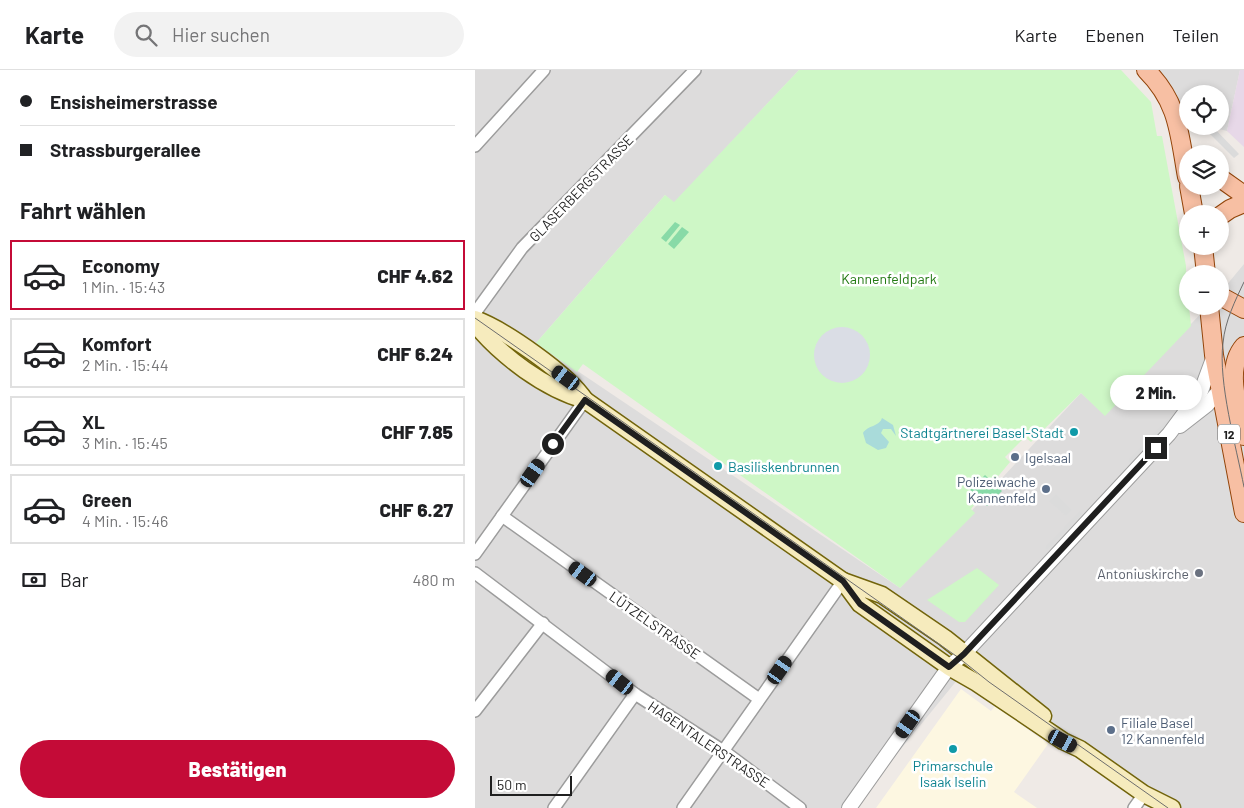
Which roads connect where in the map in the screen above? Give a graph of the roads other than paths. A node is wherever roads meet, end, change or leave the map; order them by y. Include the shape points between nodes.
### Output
1 (544, 70) edge
2 (695, 70) edge
3 (1146, 70) edge
4 (1183, 145) edge
5 (475, 146) edge
6 (1229, 184) edge
7 (1244, 195) edge
8 (1244, 203) edge
9 (1229, 210) edge
10 (1229, 301) edge
11 (1244, 309) edge
12 (475, 312) edge
13 (1210, 315) edge
14 (475, 319) edge
15 (475, 324) edge
16 (1244, 346) edge
17 (1214, 355) junction
18 (1233, 371) junction
19 (1220, 390) junction
20 (585, 400) junction
21 (1169, 434) junction
22 (1244, 436) edge
23 (1244, 508) edge
24 (502, 516) junction
25 (475, 554) edge
26 (475, 573) edge
27 (843, 581) junction
28 (543, 623) junction
29 (964, 654) junction
30 (949, 667) junction
31 (635, 694) junction
32 (759, 699) junction
33 (475, 711) edge
34 (1080, 749) junction
35 (725, 752) junction
36 (1144, 794) junction
37 (554, 808) edge
38 (683, 808) edge
39 (800, 808) edge
40 (849, 808) edge
41 (1134, 808) edge
42 (1156, 808) edge
43 (1172, 808) edge

1 - 5 street
2 - 12 street, GLASERBERGSTRASSE via 522,248
3 - 4 main road via 1168,95
6 - 7 main road
8 - 9 main road
10 - 11 main road
13 - 17 main road, 12
14 - 20 main road via 505,334 573,383
15 - 20 main road via 496,347 549,386
16 - 18 main road
17 - 19 main road, 12
17 - 21 street via 1201,391
18 - 19 street
18 - 22 main road, 12
19 - 21 street
19 - 23 main road, 12
20 - 24 street
20 - 27 main road
21 - 29 street
24 - 25 street
24 - 32 street, LÜTZELSTRASSE
26 - 28 street, HAGENTALERSTRASSE
27 - 29 main road via 882,595
27 - 30 main road via 860,604
27 - 32 street
28 - 31 street, HAGENTALERSTRASSE
28 - 33 street
29 - 30 street
29 - 34 main road via 1068,735
30 - 34 main road
30 - 40 street
31 - 35 street, HAGENTALERSTRASSE
31 - 37 street
32 - 35 street
34 - 36 main road
35 - 38 street
35 - 39 street, HAGENTALERSTRASSE
36 - 41 street
36 - 42 main road
36 - 43 main road

